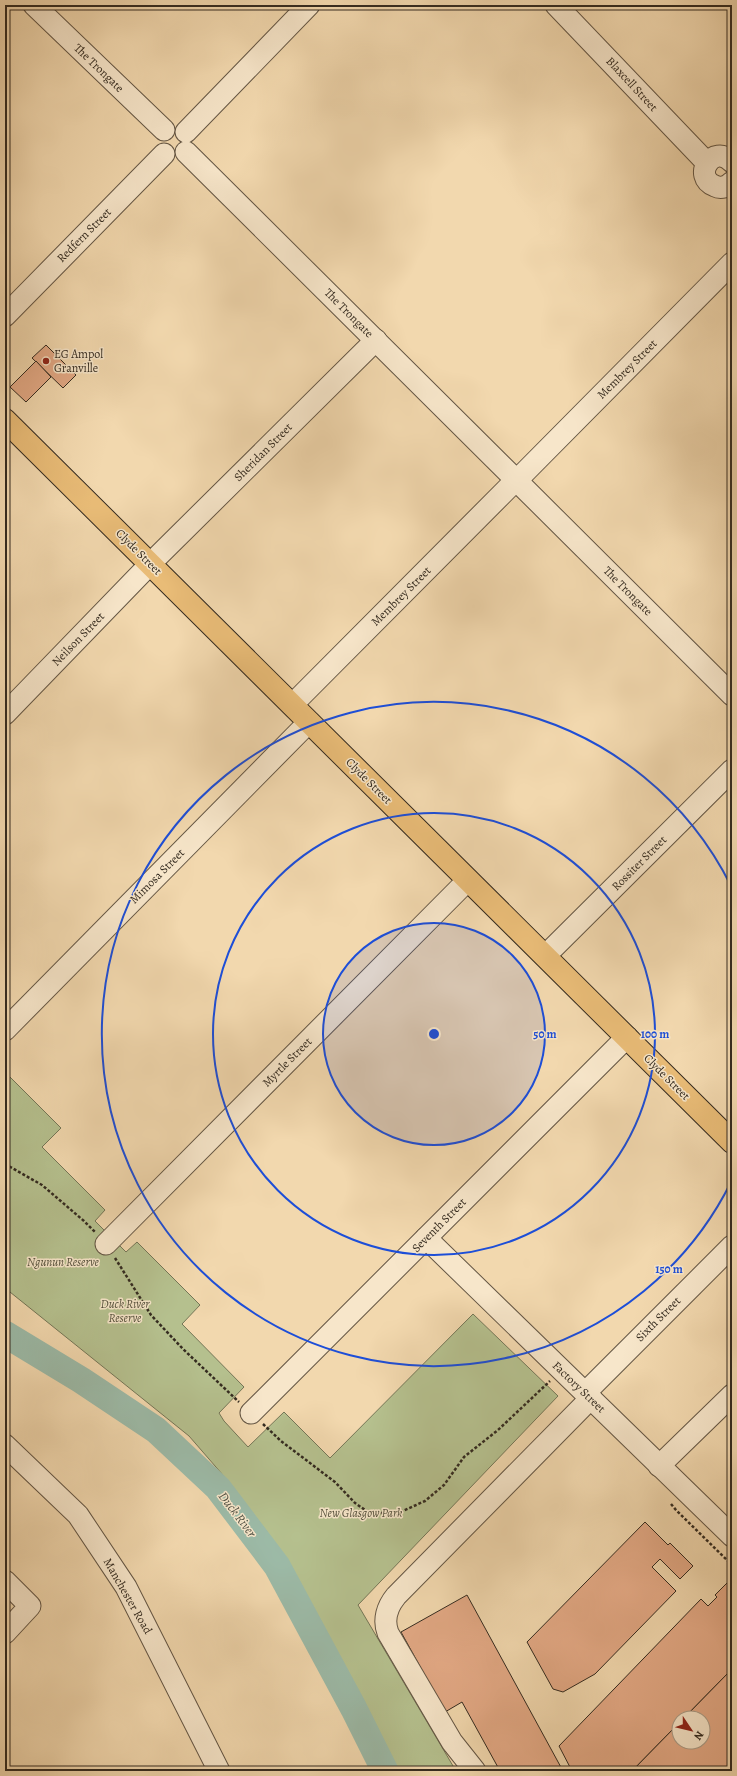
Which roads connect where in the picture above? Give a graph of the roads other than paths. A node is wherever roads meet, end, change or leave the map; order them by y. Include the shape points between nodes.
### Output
1 (34, 5) edge
2 (309, 5) edge
3 (556, 5) edge
4 (164, 130) junction
5 (186, 142) junction
6 (164, 154) junction
7 (732, 161) edge
8 (707, 164) junction
9 (731, 185) edge
10 (732, 264) edge
11 (5, 316) edge
12 (376, 340) junction
13 (5, 420) edge
14 (516, 480) junction
15 (150, 564) junction
16 (732, 695) edge
17 (292, 705) junction
18 (5, 714) edge
19 (309, 722) junction
20 (732, 770) edge
21 (468, 880) junction
22 (546, 956) junction
23 (5, 1030) edge
24 (626, 1037) junction
25 (732, 1142) edge
26 (426, 1238) junction
27 (106, 1244) dead end
28 (732, 1246) edge
29 (588, 1395) junction
30 (732, 1395) edge
31 (251, 1413) dead end
32 (5, 1445) edge
33 (659, 1466) junction
34 (732, 1536) edge
35 (5, 1581) edge
36 (5, 1633) edge
37 (219, 1771) edge
38 (475, 1771) edge

1 - 4 street, The Trongate
2 - 5 street
3 - 8 street, Blaxcell Street
4 - 5 street via 173,126 182,128
4 - 6 street via 158,139 158,145
5 - 6 street via 182,155 173,158
5 - 12 street, The Trongate
6 - 11 street, Redfern Street
7 - 8 street via 718,156
8 - 9 street via 704,174 709,183 719,188
10 - 14 street, Membrey Street
12 - 14 street, The Trongate
12 - 15 street, Sheridan Street
13 - 15 main road, Clyde Street
14 - 16 street, The Trongate
14 - 17 street, Membrey Street
15 - 17 main road, Clyde Street
15 - 18 street, Neilson Street
17 - 19 main road, Clyde Street
19 - 21 main road, Clyde Street
19 - 23 street, Mimosa Street
20 - 22 street, Rossiter Street
21 - 22 main road, Clyde Street
21 - 27 street, Myrtle Street
22 - 24 main road, Clyde Street
24 - 25 main road, Clyde Street
24 - 26 street, Seventh Street
26 - 29 street, Factory Street
26 - 31 street, Seventh Street
28 - 29 street, Sixth Street
29 - 33 street, Factory Street
29 - 38 street, Sixth Street via 396,1596 387,1611 388,1633 452,1742
30 - 33 street
32 - 37 street, Manchester Road via 78,1515 122,1581
33 - 34 street, Factory Street
35 - 36 street via 30,1606

